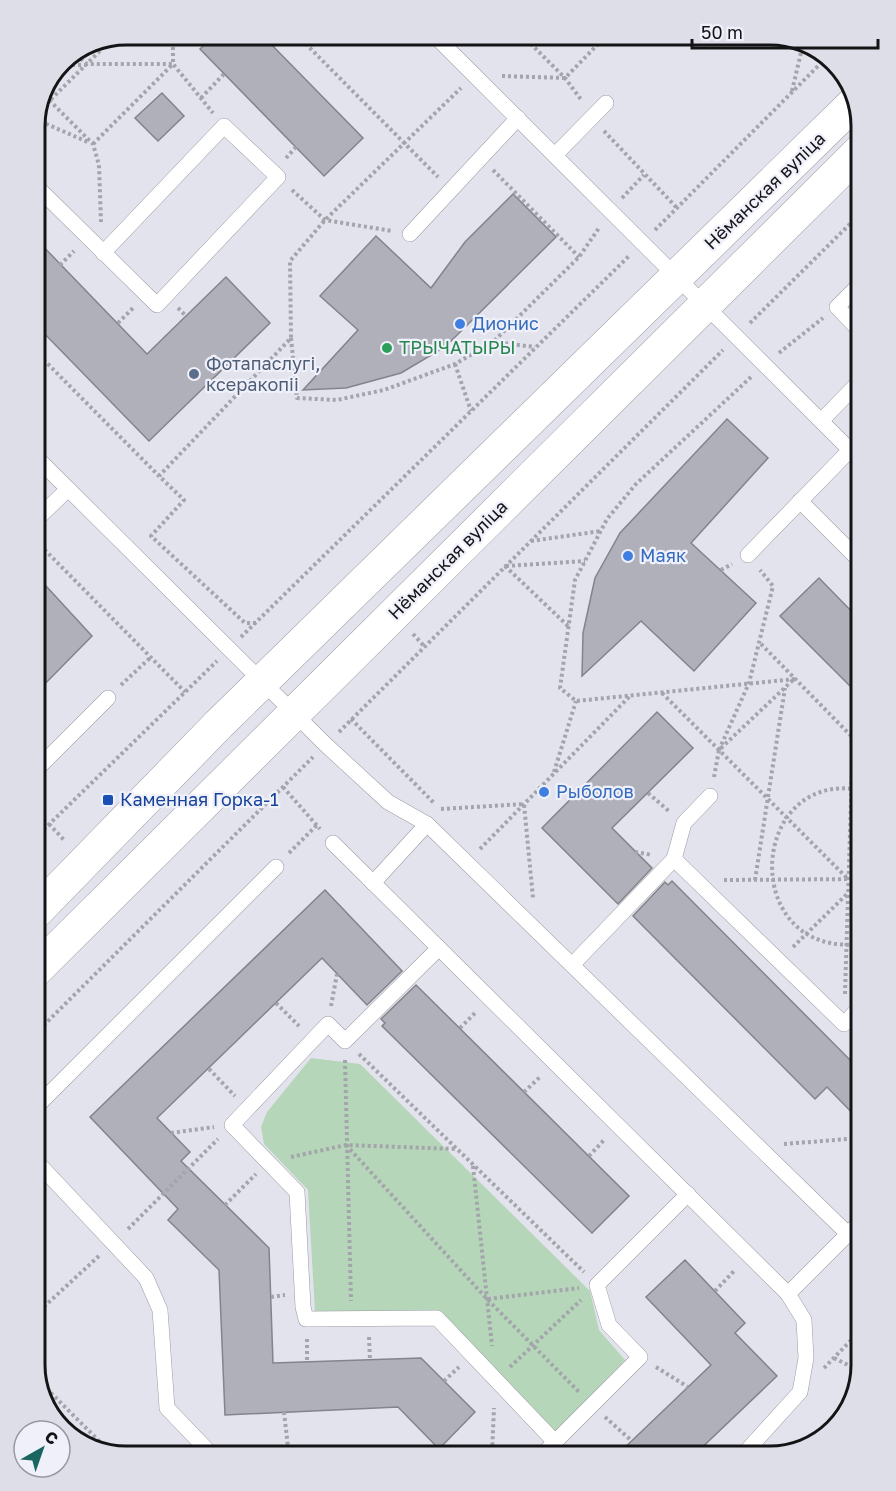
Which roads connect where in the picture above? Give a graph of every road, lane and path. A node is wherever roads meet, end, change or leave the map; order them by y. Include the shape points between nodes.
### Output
1 (173, 45) edge
2 (308, 45) edge
3 (444, 45) edge
4 (532, 45) edge
5 (597, 45) edge
6 (102, 48) edge
7 (801, 51) edge
8 (81, 59) edge
9 (821, 63) edge
10 (87, 64) junction
11 (173, 64) junction
12 (73, 65) edge
13 (224, 74) dead end
14 (474, 75) junction
15 (566, 78) junction
16 (792, 92) junction
17 (201, 98) junction
18 (50, 101) joint
19 (606, 103) dead end
20 (849, 108) edge
21 (593, 117) junction
22 (518, 118) junction
23 (45, 123) edge
24 (224, 126) junction
25 (405, 143) junction
26 (93, 144) junction
27 (555, 155) junction
28 (480, 158) junction
29 (851, 160) edge
30 (644, 175) junction
31 (278, 177) junction
32 (450, 189) junction
33 (45, 195) edge
34 (677, 208) junction
35 (610, 210) junction
36 (325, 220) junction
37 (851, 223) edge
38 (652, 232) dead end
39 (410, 234) joint
40 (637, 248) dead end
41 (103, 253) junction
42 (579, 258) junction
43 (676, 276) junction
44 (851, 293) edge
45 (704, 304) junction
46 (837, 307) junction
47 (851, 322) edge
48 (746, 328) dead end
49 (291, 338) junction
50 (492, 342) junction
51 (730, 344) dead end
52 (535, 347) junction
53 (45, 361) edge
54 (455, 364) junction
55 (764, 364) junction
56 (851, 390) edge
57 (471, 411) junction
58 (821, 421) junction
59 (850, 450) joint
60 (45, 466) edge
61 (159, 476) junction
62 (68, 489) junction
63 (800, 501) junction
64 (45, 511) edge
65 (601, 531) junction
66 (531, 542) junction
67 (45, 549) edge
68 (851, 552) edge
69 (747, 555) joint
70 (585, 561) junction
71 (505, 566) junction
72 (256, 623) junction
73 (569, 627) junction
74 (238, 639) dead end
75 (761, 644) junction
76 (221, 656) dead end
77 (151, 657) junction
78 (795, 679) junction
79 (261, 682) junction
80 (749, 683) junction
81 (785, 688) junction
82 (185, 692) junction
83 (661, 692) junction
84 (630, 695) junction
85 (108, 698) joint
86 (576, 701) junction
87 (293, 714) junction
88 (351, 719) junction
89 (336, 735) dead end
90 (851, 735) edge
91 (719, 750) junction
92 (319, 751) dead end
93 (45, 761) edge
94 (554, 774) junction
95 (283, 787) junction
96 (851, 788) joint
97 (648, 793) dead end
98 (710, 796) joint
99 (768, 799) junction
100 (524, 804) junction
101 (787, 818) junction
102 (684, 823) junction
103 (49, 824) junction
104 (427, 824) junction
105 (317, 825) junction
106 (45, 828) edge
107 (65, 841) dead end
108 (333, 843) joint
109 (674, 859) junction
110 (467, 863) junction
111 (276, 867) joint
112 (848, 879) junction
113 (696, 880) junction
114 (755, 880) junction
115 (771, 880) junction
116 (373, 883) junction
117 (848, 893) junction
118 (45, 902) edge
119 (536, 930) junction
120 (806, 934) junction
121 (851, 945) edge
122 (846, 946) junction
123 (439, 948) junction
124 (45, 960) edge
125 (779, 960) junction
126 (572, 965) junction
127 (337, 974) dead end
128 (276, 1003) dead end
129 (851, 1017) edge
130 (45, 1023) edge
131 (328, 1024) junction
132 (844, 1024) junction
133 (314, 1039) junction
134 (345, 1041) junction
135 (209, 1069) dead end
136 (45, 1097) edge
137 (249, 1110) junction
138 (232, 1125) junction
139 (171, 1133) dead end
140 (851, 1139) edge
141 (346, 1145) junction
142 (758, 1146) junction
143 (456, 1149) junction
144 (267, 1162) junction
145 (473, 1165) junction
146 (45, 1171) edge
147 (688, 1194) junction
148 (225, 1205) dead end
149 (851, 1231) edge
150 (848, 1234) junction
151 (114, 1243) junction
152 (750, 1255) junction
153 (597, 1285) junction
154 (715, 1291) dead end
155 (788, 1294) junction
156 (487, 1299) junction
157 (45, 1305) edge
158 (352, 1318) junction
159 (851, 1340) edge
160 (532, 1346) junction
161 (640, 1357) junction
162 (834, 1358) junction
163 (851, 1366) edge
164 (495, 1381) junction
165 (688, 1387) dead end
166 (49, 1391) edge
167 (800, 1392) junction
168 (592, 1405) junction
169 (284, 1412) dead end
170 (632, 1441) dead end
171 (100, 1442) edge
172 (555, 1442) junction
173 (203, 1446) edge
174 (288, 1446) edge
175 (492, 1446) edge
176 (551, 1446) edge
177 (751, 1446) edge

1 - 11 path
2 - 25 path
3 - 14 lane
4 - 15 path
5 - 15 path
6 - 10 path
7 - 16 path
8 - 10 path
9 - 16 path
10 - 11 path
10 - 12 path
10 - 18 path
11 - 17 path
11 - 26 path
13 - 17 path
14 - 15 path
14 - 22 lane
14 - 25 path
15 - 21 path
16 - 34 path
17 - 24 path
18 - 26 path
19 - 21 lane
20 - 43 main road, Нёманская вуліца
21 - 27 lane
21 - 30 path
22 - 27 lane
22 - 28 lane
23 - 26 path
24 - 31 lane
24 - 41 lane
25 - 32 path
25 - 36 path
26 - 41 path via 99,165
27 - 35 lane
28 - 32 lane
28 - 42 path
29 - 45 main road, Нёманская вуліца
30 - 34 path
30 - 35 path
31 - 36 path
31 - 41 lane via 157,305
32 - 39 lane
33 - 41 lane
34 - 38 path
35 - 42 path
35 - 43 lane
36 - 39 path
36 - 49 path via 290,261
37 - 48 path
40 - 52 path
42 - 50 path
43 - 45 lane
43 - 79 main road, Нёманская вуліца
44 - 46 lane
45 - 55 lane
45 - 87 main road, Нёманская вуліца
46 - 47 lane
46 - 55 path
49 - 54 path via 297,398 337,400 384,390
49 - 61 path
50 - 52 path
50 - 54 path
51 - 66 path
52 - 57 path
53 - 61 path
54 - 57 path
55 - 58 lane
55 - 65 path via 636,484 606,519
56 - 58 lane
57 - 72 path
58 - 59 lane
59 - 63 lane
60 - 62 lane
61 - 72 path via 184,500 151,536 244,623
62 - 64 lane
62 - 79 lane
63 - 68 lane
63 - 69 lane
65 - 66 path
65 - 70 path
66 - 71 path
67 - 77 path
69 - 75 path via 773,586
70 - 71 path
70 - 73 path via 575,579
71 - 73 path
71 - 88 path
72 - 74 path
73 - 86 path via 560,688
75 - 78 path
75 - 80 path
76 - 82 path
77 - 82 path
77 - 85 path
78 - 80 path
78 - 81 path
78 - 90 path
79 - 87 lane
79 - 118 main road, Нёманская вуліца
80 - 83 path
80 - 91 path
81 - 91 path
81 - 99 path
82 - 103 path
83 - 84 path
83 - 91 path
84 - 86 path
84 - 94 path
85 - 93 lane
86 - 94 path
87 - 104 lane via 388,802
87 - 124 main road, Нёманская вуліца
88 - 89 path
88 - 100 path via 441,810
91 - 98 path
91 - 99 path
92 - 95 path
94 - 100 path
95 - 105 path
95 - 130 path
96 - 101 path via 815,795
96 - 112 path
97 - 102 path
98 - 102 lane
99 - 101 path
99 - 114 path
100 - 110 path
100 - 119 path
101 - 112 path
101 - 115 path via 770,858
102 - 109 lane
103 - 106 path
103 - 107 path
104 - 110 lane
104 - 116 lane
105 - 108 path
105 - 111 path
108 - 116 lane
109 - 113 lane
109 - 126 lane
110 - 119 lane
111 - 136 lane
112 - 115 path
112 - 117 path
113 - 114 path
113 - 125 lane
114 - 115 path
115 - 120 path via 789,919
116 - 123 lane
117 - 120 path
117 - 122 path
119 - 126 lane
120 - 122 path
120 - 125 path
121 - 122 path
122 - 132 path
123 - 134 lane
123 - 147 lane
125 - 132 lane
126 - 142 lane
127 - 131 path
128 - 133 path
129 - 132 lane
131 - 133 lane
131 - 134 lane
133 - 137 lane
134 - 141 path
134 - 143 path
135 - 137 path
137 - 138 lane
138 - 139 path
138 - 144 lane
138 - 151 path
140 - 142 path
141 - 143 path
141 - 144 path
141 - 156 path
141 - 158 path
142 - 150 lane
143 - 145 path
144 - 148 path
144 - 158 lane via 297,1192 306,1319
145 - 153 path
145 - 156 path
146 - 151 lane
147 - 152 lane
147 - 153 lane
149 - 150 lane
150 - 155 lane
151 - 157 path
151 - 173 lane via 146,1278 160,1310 166,1408
152 - 154 path
152 - 155 lane
153 - 156 path
153 - 160 path
153 - 161 lane via 609,1325
155 - 167 lane via 804,1320 806,1358
156 - 160 path
156 - 164 path
158 - 164 lane via 437,1318
159 - 162 path
160 - 164 path
160 - 168 path
161 - 165 path
161 - 168 lane
162 - 163 path
162 - 167 path
164 - 172 lane
164 - 175 path
166 - 171 path
167 - 177 lane
168 - 170 path
168 - 172 lane
169 - 174 path
172 - 176 lane

